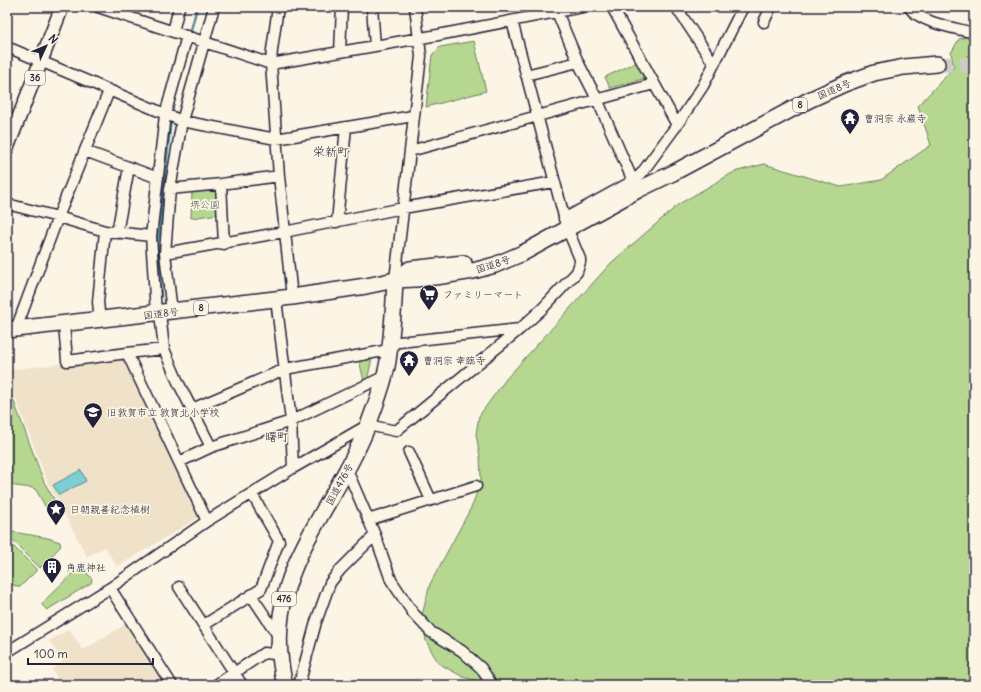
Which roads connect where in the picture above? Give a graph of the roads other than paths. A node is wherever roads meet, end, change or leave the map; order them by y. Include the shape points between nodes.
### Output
1 (62, 7) edge
2 (98, 7) edge
3 (179, 7) edge
4 (214, 7) edge
5 (278, 7) edge
6 (342, 7) edge
7 (372, 7) edge
8 (416, 7) edge
9 (582, 7) edge
10 (612, 7) edge
11 (676, 7) edge
12 (743, 7) edge
13 (909, 7) edge
14 (768, 9) edge
15 (534, 12) edge
16 (557, 12) junction
17 (512, 21) junction
18 (764, 22) dead end
19 (173, 32) junction
20 (974, 33) edge
21 (187, 36) junction
22 (419, 39) junction
23 (205, 42) junction
24 (375, 46) junction
25 (7, 48) edge
26 (340, 52) junction
27 (41, 62) junction
28 (578, 62) junction
29 (271, 64) junction
30 (714, 64) junction
31 (937, 64) tunnel mouth
32 (526, 74) junction
33 (654, 84) junction
34 (109, 91) junction
35 (598, 99) junction
36 (165, 115) junction
37 (413, 116) junction
38 (537, 116) junction
39 (182, 121) junction
40 (677, 125) junction
41 (346, 128) junction
42 (276, 139) junction
43 (7, 148) edge
44 (410, 150) junction
45 (85, 151) junction
46 (129, 167) junction
47 (279, 176) junction
48 (158, 178) junction
49 (554, 182) junction
50 (221, 184) junction
51 (636, 185) junction
52 (170, 189) junction
53 (7, 204) edge
54 (403, 208) junction
55 (58, 217) junction
56 (337, 222) junction
57 (568, 228) junction
58 (105, 231) junction
59 (284, 232) junction
60 (116, 233) junction
61 (151, 236) junction
62 (224, 244) junction
63 (165, 253) junction
64 (395, 280) junction
65 (292, 297) junction
66 (276, 299) junction
67 (163, 313) junction
68 (100, 320) junction
69 (64, 324) junction
70 (11, 330) edge
71 (520, 330) junction
72 (390, 347) junction
73 (164, 349) junction
74 (127, 353) junction
75 (285, 369) junction
76 (383, 377) junction
77 (192, 409) junction
78 (291, 421) junction
79 (368, 425) junction
80 (211, 447) junction
81 (409, 452) dead end
82 (179, 462) junction
83 (293, 468) junction
84 (347, 470) junction
85 (476, 486) dead end
86 (252, 494) junction
87 (431, 500) junction
88 (368, 520) junction
89 (207, 521) junction
90 (375, 535) junction
91 (180, 587) dead end
92 (110, 588) junction
93 (251, 595) junction
94 (204, 625) junction
95 (7, 652) edge
96 (234, 673) junction
97 (172, 685) edge
98 (216, 685) edge
99 (242, 685) edge
100 (285, 685) edge
101 (298, 685) edge
102 (492, 685) edge

1 - 27 main road, 36
2 - 19 street
3 - 19 street
4 - 23 street
5 - 29 street
6 - 26 street
7 - 24 street
8 - 22 street
9 - 16 street
10 - 33 street
11 - 30 street
12 - 30 street
13 - 20 street via 913,13 938,24
14 - 18 street
15 - 16 street
15 - 17 street
16 - 28 street
17 - 22 street
17 - 32 street
19 - 21 street
21 - 23 street
21 - 36 street
22 - 24 street
22 - 37 street via 421,56
23 - 29 street
23 - 39 street
24 - 26 street
25 - 27 street
26 - 29 street
27 - 34 street
27 - 43 main road, 36
28 - 32 street
28 - 35 street
29 - 42 street
30 - 40 street via 703,86
31 - 51 highway, 国道8号 / 8 via 874,73 844,84 673,173
32 - 38 street
33 - 35 street
33 - 40 street
34 - 36 street
34 - 45 street
35 - 38 street
35 - 51 street
36 - 39 street
36 - 48 street
37 - 41 street
37 - 44 street
38 - 44 street
38 - 49 street
39 - 42 street
39 - 52 street
40 - 51 street via 641,174
41 - 42 street
41 - 56 street
42 - 47 street
44 - 54 street
45 - 46 street
45 - 55 street
46 - 48 street
46 - 60 street
47 - 50 street
47 - 59 street
48 - 61 street
49 - 54 street
49 - 57 street
50 - 52 street
50 - 62 street
51 - 57 street
51 - 64 highway, 国道8号 / 8 via 523,253 495,265 442,276
52 - 63 street
53 - 55 street
54 - 56 street
54 - 64 street
55 - 58 street
55 - 70 street
56 - 59 street
57 - 64 highway via 538,234 490,257 466,263 410,269
57 - 64 highway via 524,264 497,275 467,283 420,288 409,287
57 - 71 street via 580,259 578,272
58 - 60 street
58 - 68 street via 98,302
59 - 62 street
59 - 65 street
60 - 61 street
61 - 67 street
62 - 63 street
63 - 67 street
64 - 65 highway, 国道8号 / 8
64 - 72 highway, 国道476号 / 476
65 - 66 highway, 国道8号 / 8
66 - 67 highway, 国道8号 / 8
66 - 75 street
67 - 68 highway, 国道8号 / 8
67 - 73 street
68 - 69 highway, 国道8号 / 8
69 - 70 highway, 国道8号 / 8
69 - 74 street via 67,361
71 - 72 street
71 - 79 street via 396,431
72 - 75 street
72 - 76 highway, 国道476号 / 476
73 - 74 street
73 - 77 street
74 - 82 street
75 - 77 street
75 - 78 street
76 - 78 street
76 - 79 highway, 国道476号 / 476
77 - 80 street
78 - 80 street
78 - 83 street
79 - 83 street
79 - 84 highway, 国道476号 / 476
80 - 82 street
81 - 87 street
82 - 89 street
83 - 86 street
84 - 88 street
84 - 100 highway, 国道476号 / 476 via 297,559 285,594 281,612 280,649
85 - 87 street
86 - 89 street
86 - 93 street via 278,541 261,589
87 - 88 street
88 - 90 street
89 - 92 street
90 - 101 street via 330,583
90 - 102 street via 391,580 413,613 431,632 462,651 481,668
91 - 94 street
92 - 95 street
92 - 97 street
93 - 94 street
93 - 96 street via 279,637 274,654 264,653
94 - 96 street
96 - 98 street
96 - 99 street

